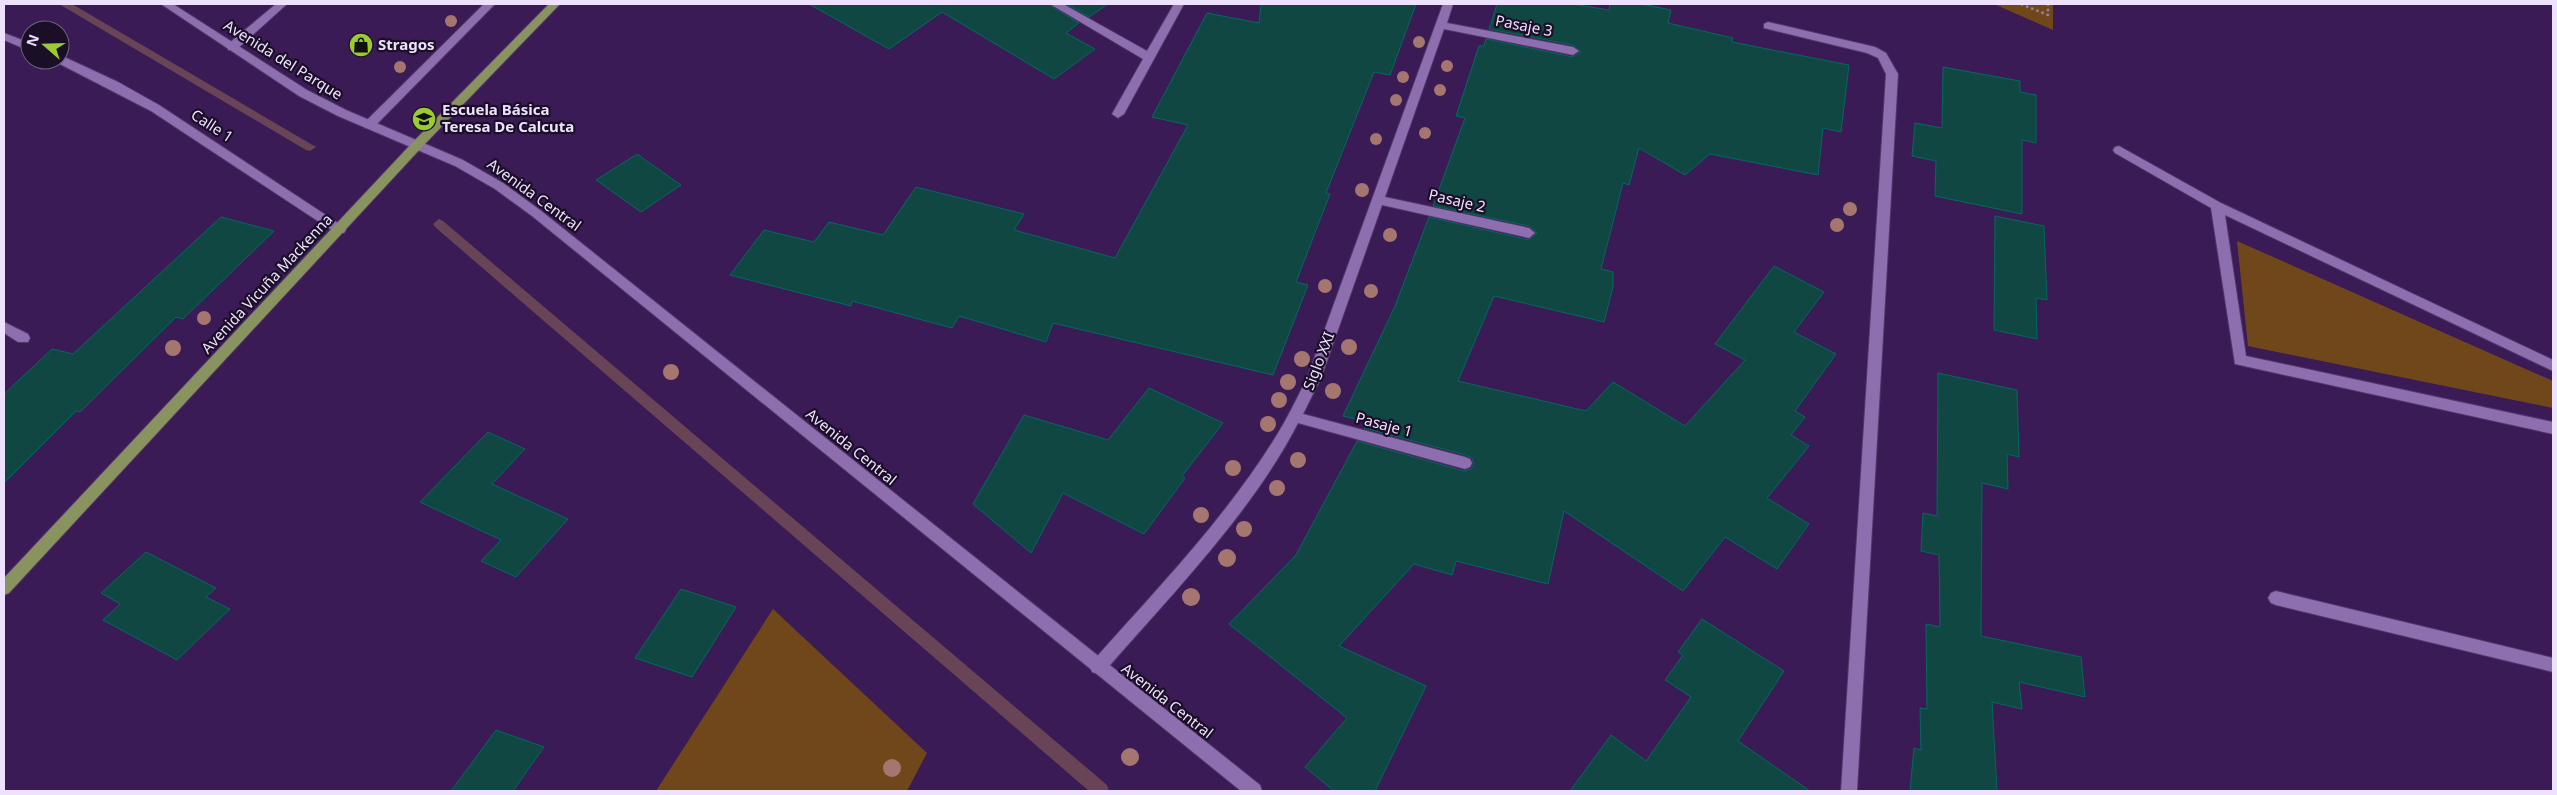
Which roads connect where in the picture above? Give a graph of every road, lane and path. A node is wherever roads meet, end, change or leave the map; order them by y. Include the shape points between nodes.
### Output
1 (166, 4) edge
2 (282, 4) edge
3 (490, 4) edge
4 (555, 4) edge
5 (1055, 4) edge
6 (1179, 4) edge
7 (1448, 4) edge
8 (2021, 4) edge
9 (2048, 4) edge
10 (1440, 25) junction
11 (1768, 26) dead end
12 (4, 36) edge
13 (20, 43) edge
14 (232, 47) junction
15 (1573, 51) dead end
16 (1149, 57) junction
17 (70, 64) edge
18 (1118, 114) dead end
19 (369, 125) junction
20 (418, 145) junction
21 (2119, 150) dead end
22 (1378, 200) junction
23 (2217, 206) junction
24 (340, 230) junction
25 (1529, 233) dead end
26 (4, 327) edge
27 (23, 338) dead end
28 (2553, 366) edge
29 (1295, 417) junction
30 (2553, 428) edge
31 (1465, 463) dead end
32 (4, 588) edge
33 (2276, 598) dead end
34 (2553, 665) edge
35 (1098, 667) junction
36 (1254, 791) edge
37 (1849, 791) edge

1 - 14 street, Avenida del Parque
2 - 14 street
3 - 19 street
4 - 20 main road, Avenida Vicuña Mackenna
5 - 16 street
6 - 16 street
7 - 10 street, Siglo XXI
8 - 9 path via 2048,15
10 - 15 street, Pasaje 3
10 - 22 street, Siglo XXI
11 - 37 street via 1871,50 1882,56 1892,74
12 - 13 street
14 - 19 street, Avenida del Parque via 303,93
16 - 18 street
17 - 24 street, Calle 1 via 155,108
19 - 20 street, Avenida del Parque
20 - 24 main road, Avenida Vicuña Mackenna
20 - 35 street, Avenida Central via 499,186 536,213
21 - 23 street
22 - 25 street, Pasaje 2
22 - 29 street, Siglo XXI via 1314,378
23 - 28 street
23 - 30 street via 2240,360
24 - 32 main road, Avenida Vicuña Mackenna
26 - 27 street
29 - 31 street, Pasaje 1
29 - 35 street, Siglo XXI via 1245,493
33 - 34 street
35 - 36 street, Avenida Central

